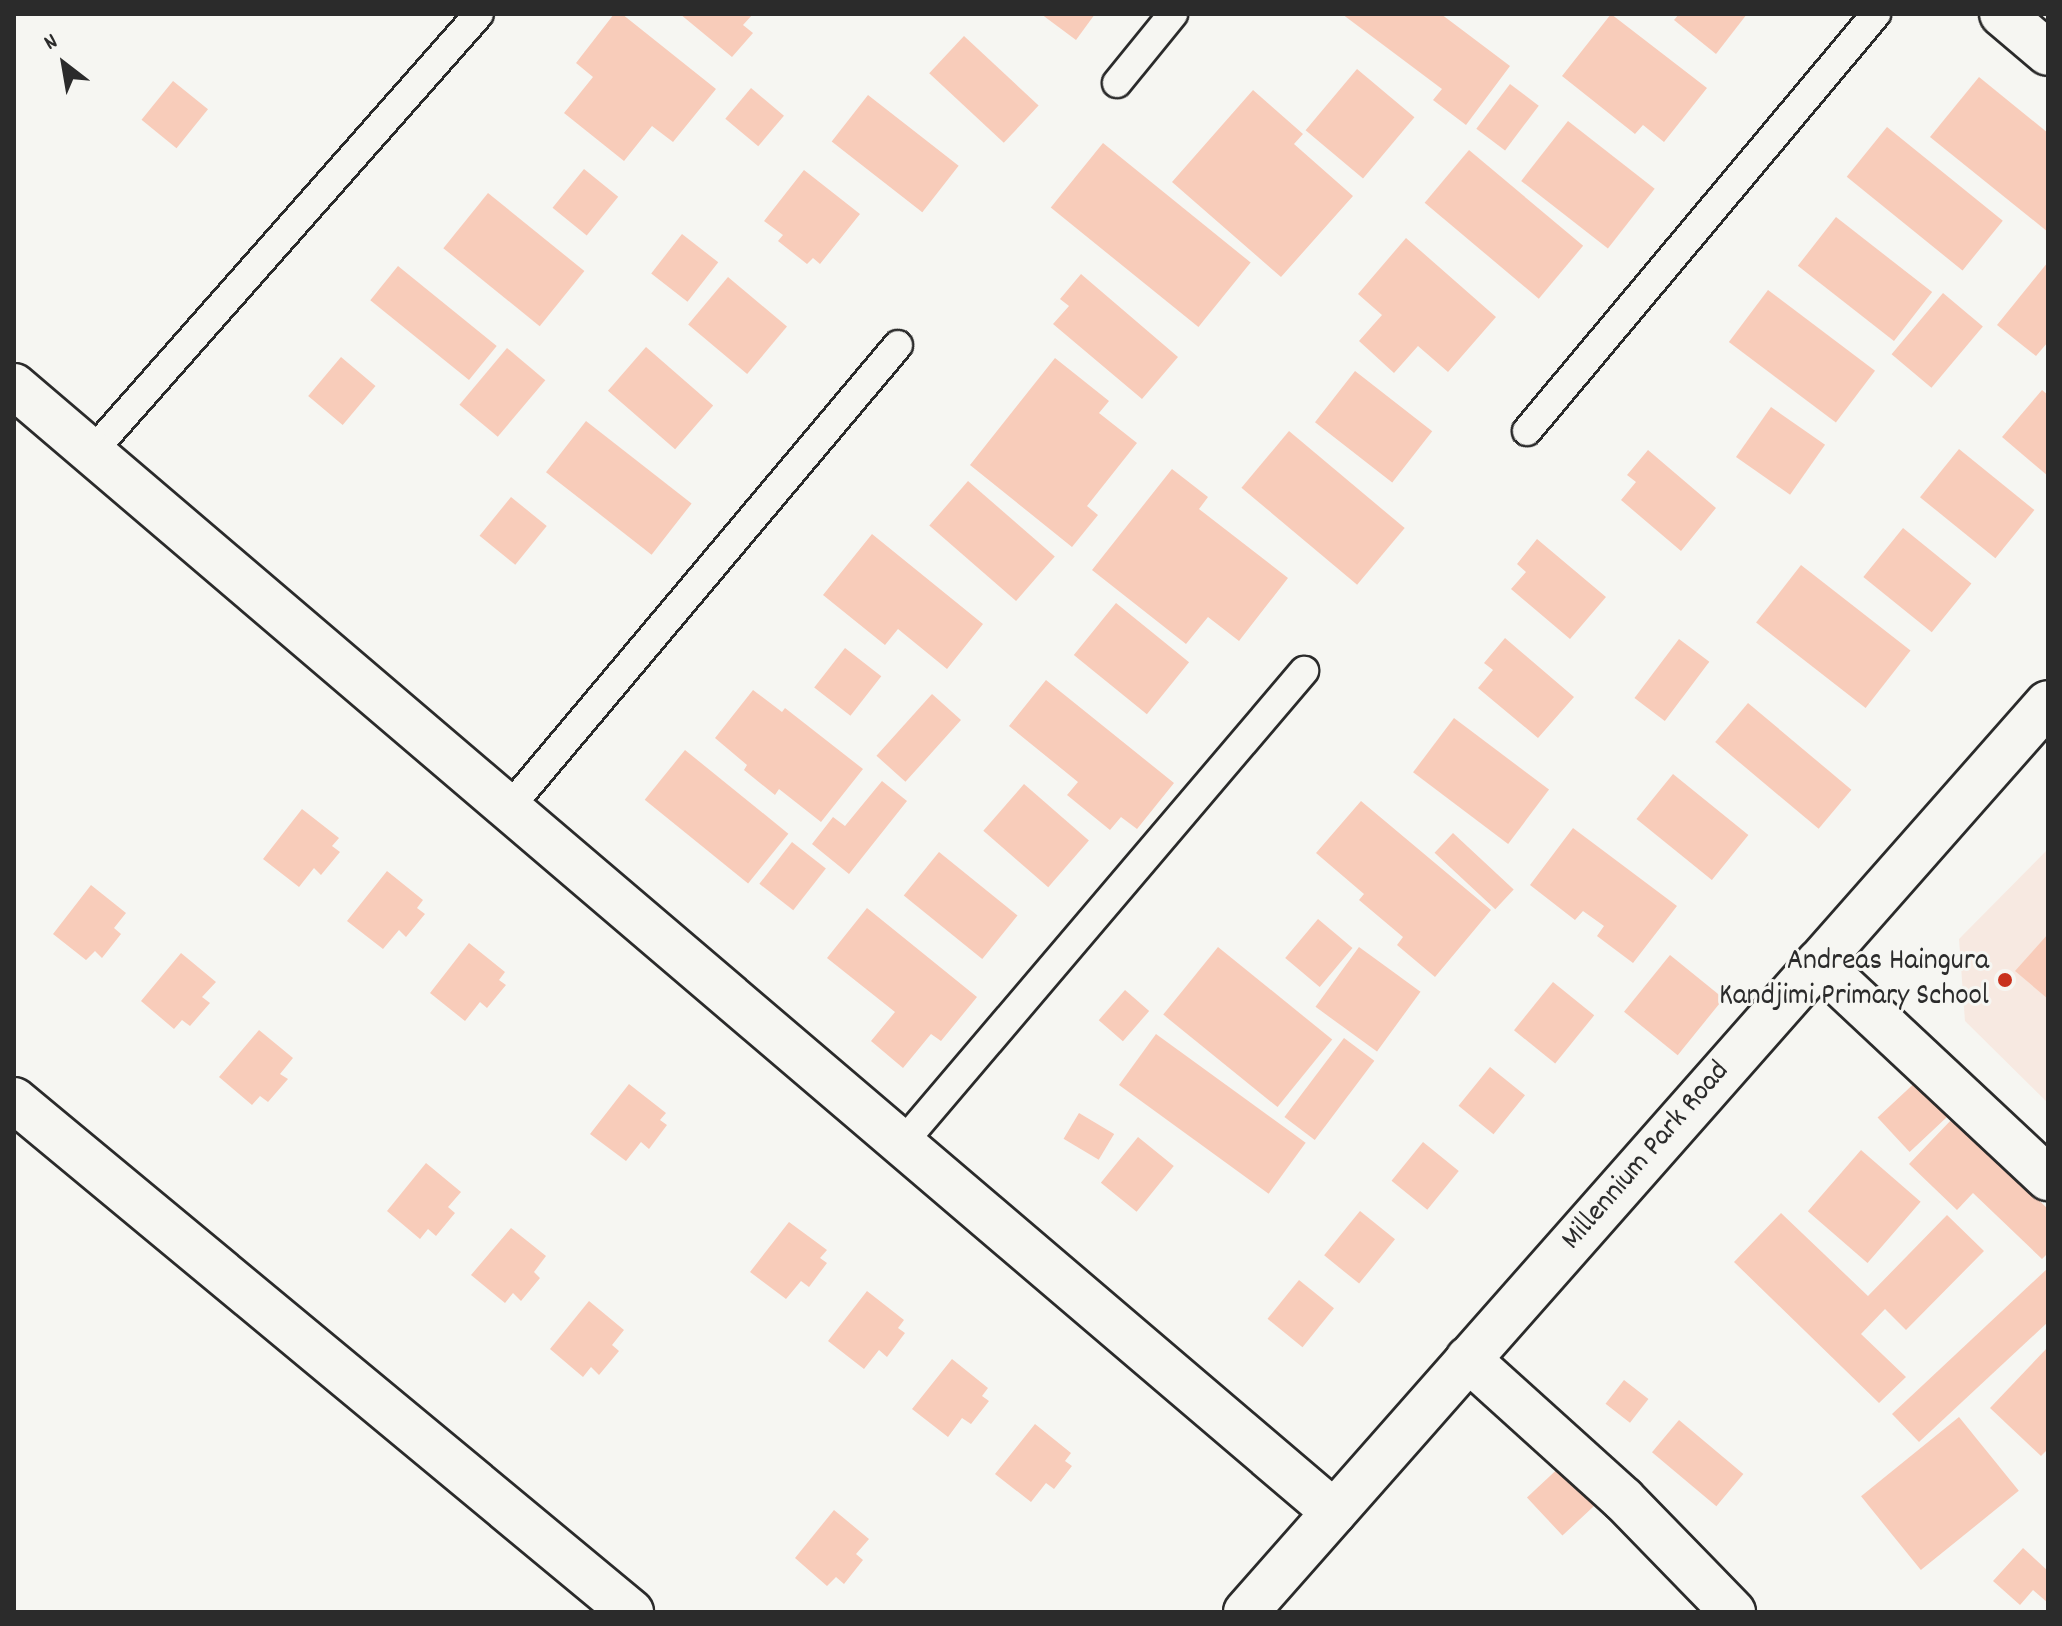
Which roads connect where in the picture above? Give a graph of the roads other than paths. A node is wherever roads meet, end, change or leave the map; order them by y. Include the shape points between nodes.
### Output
1 (479, 14) edge
2 (1173, 14) edge
3 (1876, 14) edge
4 (2002, 14) edge
5 (2048, 53) edge
6 (1117, 83) dead end
7 (898, 345) dead end
8 (14, 386) edge
9 (1527, 431) dead end
10 (92, 452) junction
11 (1304, 671) dead end
12 (2048, 703) edge
13 (508, 809) junction
14 (1818, 963) junction
15 (14, 1100) edge
16 (900, 1146) junction
17 (2048, 1178) edge
18 (1468, 1359) junction
19 (1334, 1512) junction
20 (631, 1612) edge
21 (1246, 1612) edge
22 (1733, 1612) edge

1 - 10 lane
2 - 6 lane
3 - 9 lane
4 - 5 street
7 - 13 lane
8 - 10 street
10 - 13 street
11 - 16 lane
12 - 14 street, Millennium Park Road
13 - 16 street
14 - 17 street
14 - 18 street, Millennium Park Road
15 - 20 street
16 - 19 street
18 - 19 street, Millennium Park Road
18 - 22 street via 1623,1499
19 - 21 street, Millennium Park Road

